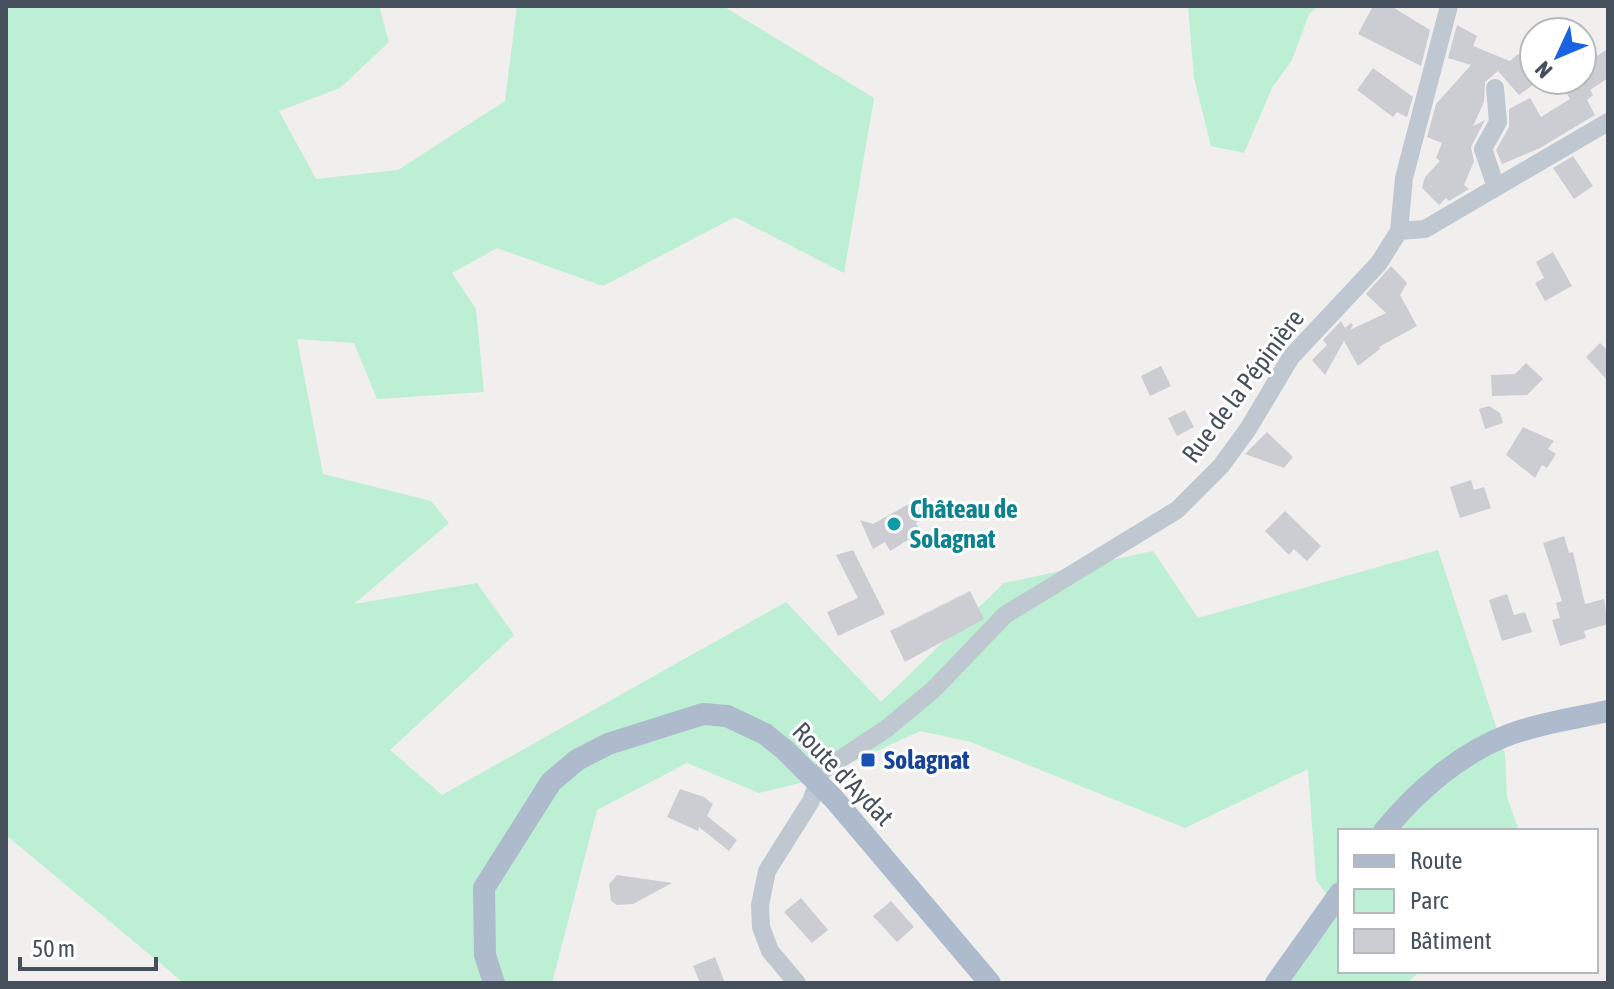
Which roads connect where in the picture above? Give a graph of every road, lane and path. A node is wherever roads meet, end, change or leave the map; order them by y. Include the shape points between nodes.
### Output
1 (1449, 6) edge
2 (1495, 88) dead end
3 (1608, 122) edge
4 (1496, 187) junction
5 (1399, 231) junction
6 (1608, 711) edge
7 (816, 779) junction
8 (1386, 829) edge
9 (1338, 896) edge
10 (494, 983) edge
11 (797, 983) edge
12 (990, 983) edge
13 (1276, 983) edge

1 - 5 street, Rue de la Pépinière via 1404,178
2 - 4 street via 1498,122 1483,149
3 - 4 street
4 - 5 street via 1425,229
5 - 7 street, Rue de la Pépinière via 1379,263 1291,357 1221,466 1177,510 1005,615 933,690
6 - 8 main road via 1511,734 1473,753 1433,780
7 - 10 main road, Route d'Aydat via 765,734 715,715 669,723 577,760 551,782 484,888 485,955
7 - 11 street via 811,801 767,871 760,905 770,951
7 - 12 main road, Route d'Aydat
9 - 13 main road

